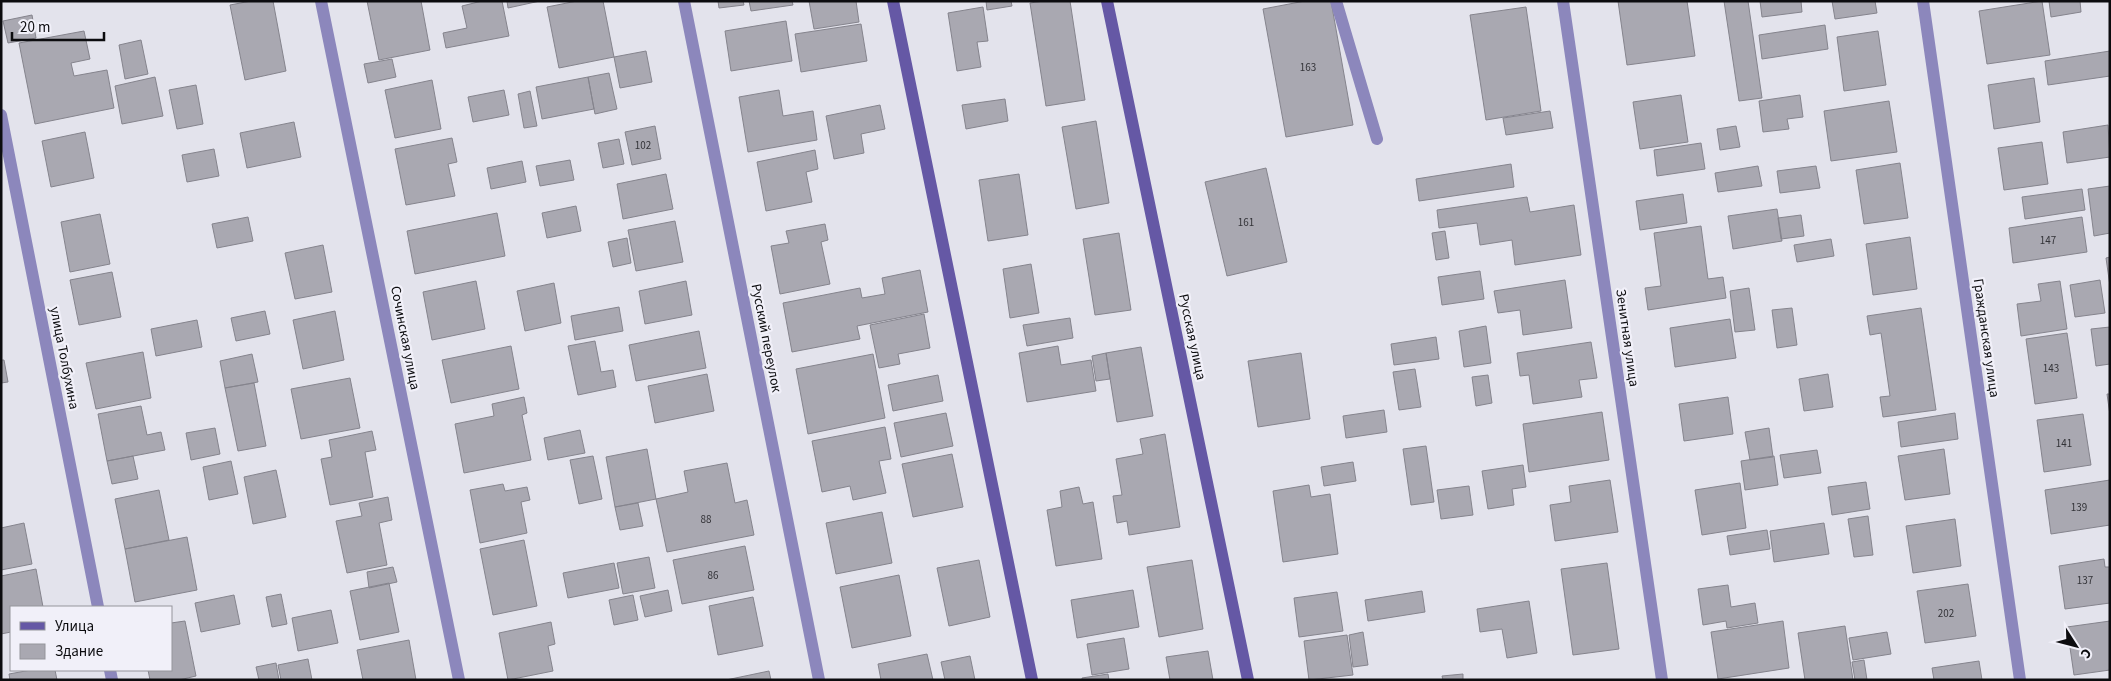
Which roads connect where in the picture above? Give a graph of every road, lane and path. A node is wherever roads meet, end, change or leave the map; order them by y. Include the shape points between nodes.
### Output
1 (321, 1) edge
2 (684, 1) edge
3 (893, 1) edge
4 (1108, 1) edge
5 (1336, 1) edge
6 (1563, 1) edge
7 (1923, 1) edge
8 (1, 115) edge
9 (1376, 139) dead end
10 (98, 606) edge
11 (458, 680) edge
12 (819, 680) edge
13 (1032, 680) edge
14 (1248, 680) edge
15 (1662, 680) edge
16 (2020, 680) edge

1 - 11 street, Сочинская улица
2 - 12 street, Русский переулок
3 - 13 main road
4 - 14 main road, Русская улица
5 - 9 street
6 - 15 street, Зенитная улица
7 - 16 street, Гражданская улица
8 - 10 street, улица Толбухина

